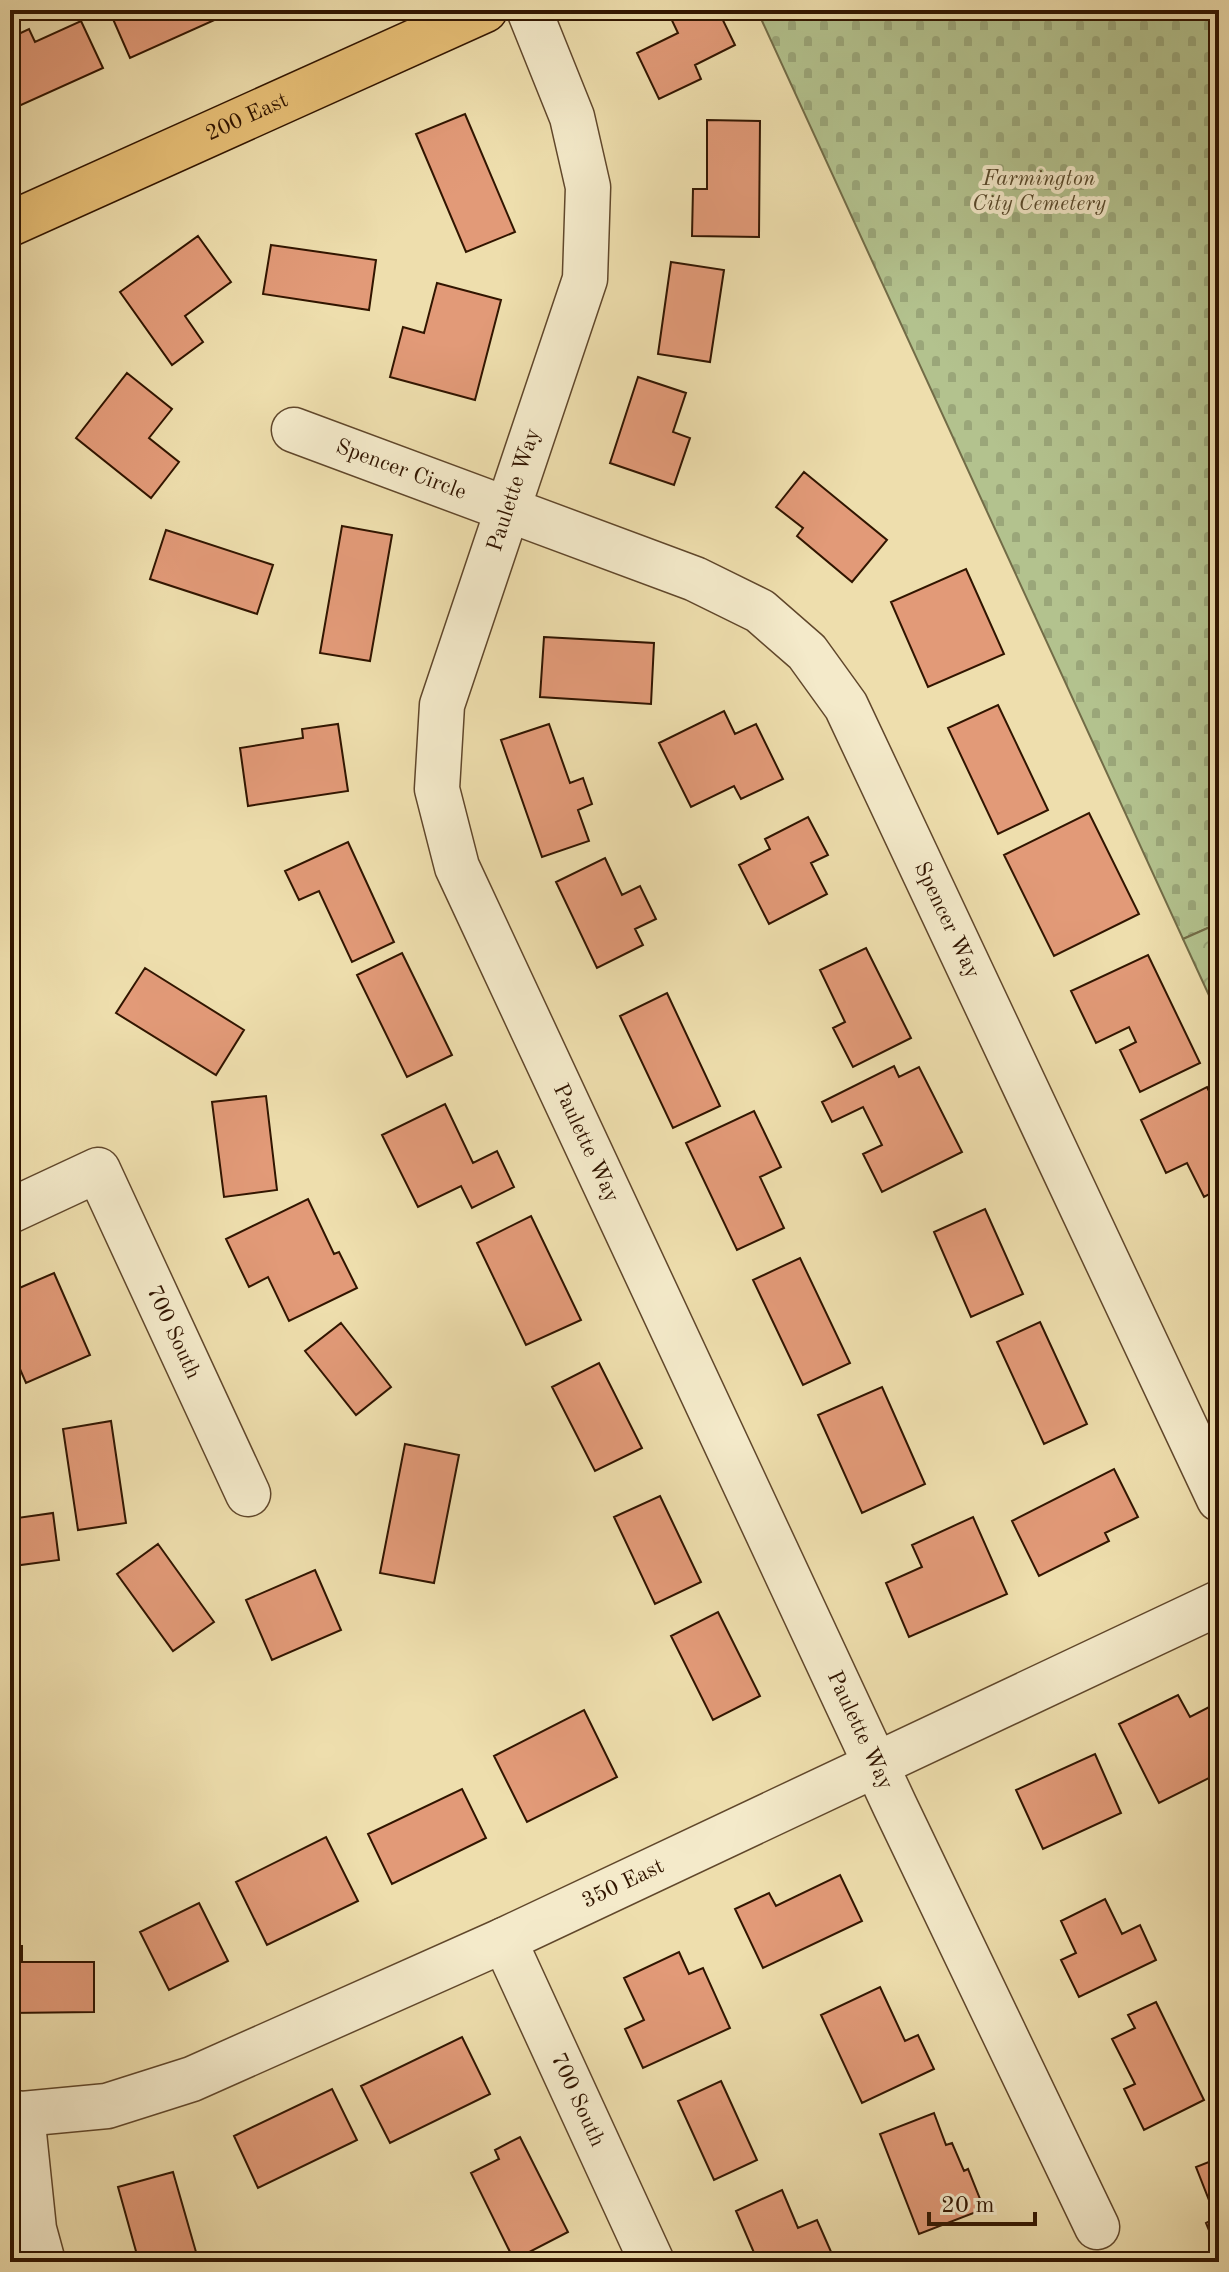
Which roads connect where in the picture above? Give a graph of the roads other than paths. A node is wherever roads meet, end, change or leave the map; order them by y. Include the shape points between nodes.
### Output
1 (485, 10) edge
2 (529, 10) edge
3 (10, 224) edge
4 (294, 430) dead end
5 (507, 509) junction
6 (10, 1211) edge
7 (248, 1494) dead end
8 (1219, 1499) edge
9 (1219, 1603) edge
10 (875, 1762) junction
11 (504, 1940) junction
12 (16, 2113) edge
13 (1097, 2227) dead end
14 (43, 2262) edge
15 (652, 2262) edge

1 - 3 main road, 200 East
2 - 5 street, Paulette Way via 572,117 588,187 585,279
4 - 5 street, Spencer Circle
5 - 8 street, Spencer Way via 695,579 760,611 807,652 846,706
5 - 10 street, Paulette Way via 442,705 437,789 457,867
6 - 7 street, 700 South via 98,1170
9 - 10 street, 350 East
10 - 11 street, 350 East
10 - 13 street, Paulette Way
11 - 12 street, 350 East via 192,2079 107,2106
11 - 15 street, 700 South
12 - 14 street

